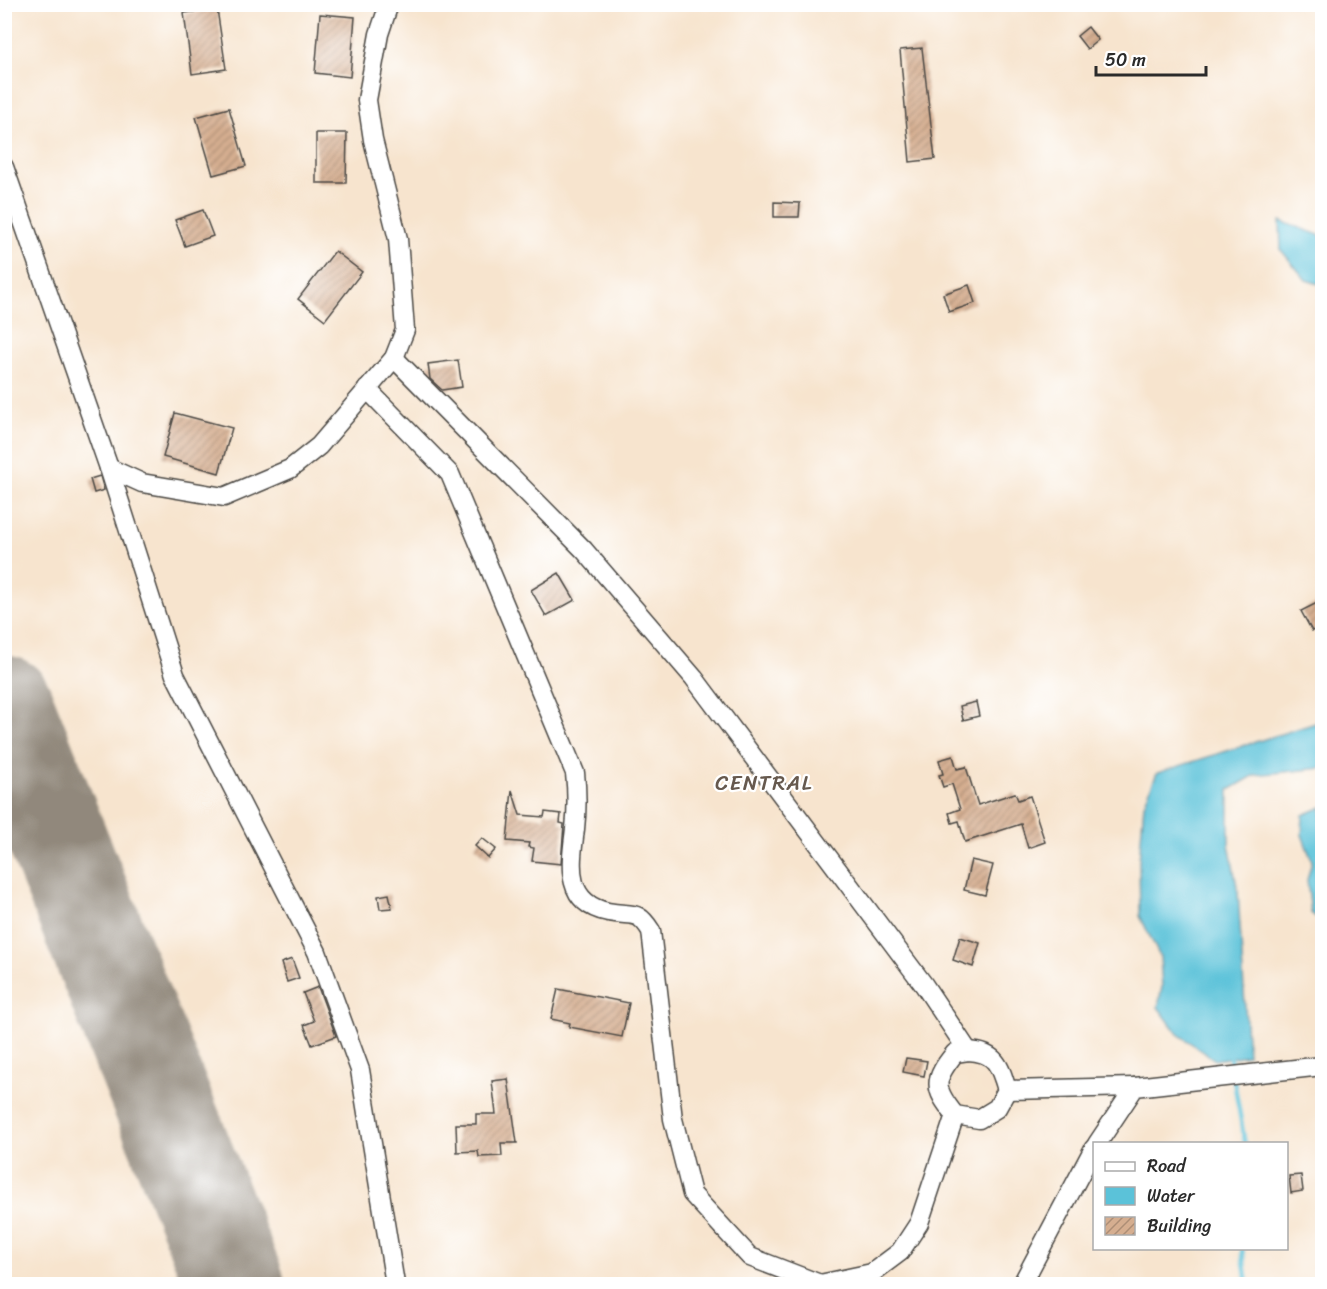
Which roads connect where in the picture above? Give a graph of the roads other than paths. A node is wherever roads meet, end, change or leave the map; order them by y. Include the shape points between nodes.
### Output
1 (389, 4) edge
2 (4, 167) edge
3 (394, 358) junction
4 (367, 389) junction
5 (109, 468) junction
6 (968, 1051) junction
7 (1323, 1066) edge
8 (1135, 1086) junction
9 (1007, 1090) junction
10 (955, 1115) junction
11 (1098, 1142) edge
12 (1093, 1152) edge
13 (395, 1284) edge
14 (1022, 1284) edge

1 - 3 street via 379,34 367,100 398,239 405,330
2 - 5 street
3 - 4 street
3 - 6 street via 584,550 694,678 924,985
4 - 5 street via 312,452 290,468 224,497 142,483
4 - 10 street via 450,474 575,773 570,874 576,890 586,903 607,912 643,918 651,931 673,1119 692,1194 750,1257 820,1284 872,1273 900,1252 919,1223
5 - 13 street via 174,675 317,952 360,1070
6 - 9 street via 982,1051 999,1064
6 - 10 street via 955,1053 939,1072 939,1096
7 - 8 street
8 - 9 street
8 - 11 street
9 - 10 street via 997,1108 979,1119
12 - 14 street

